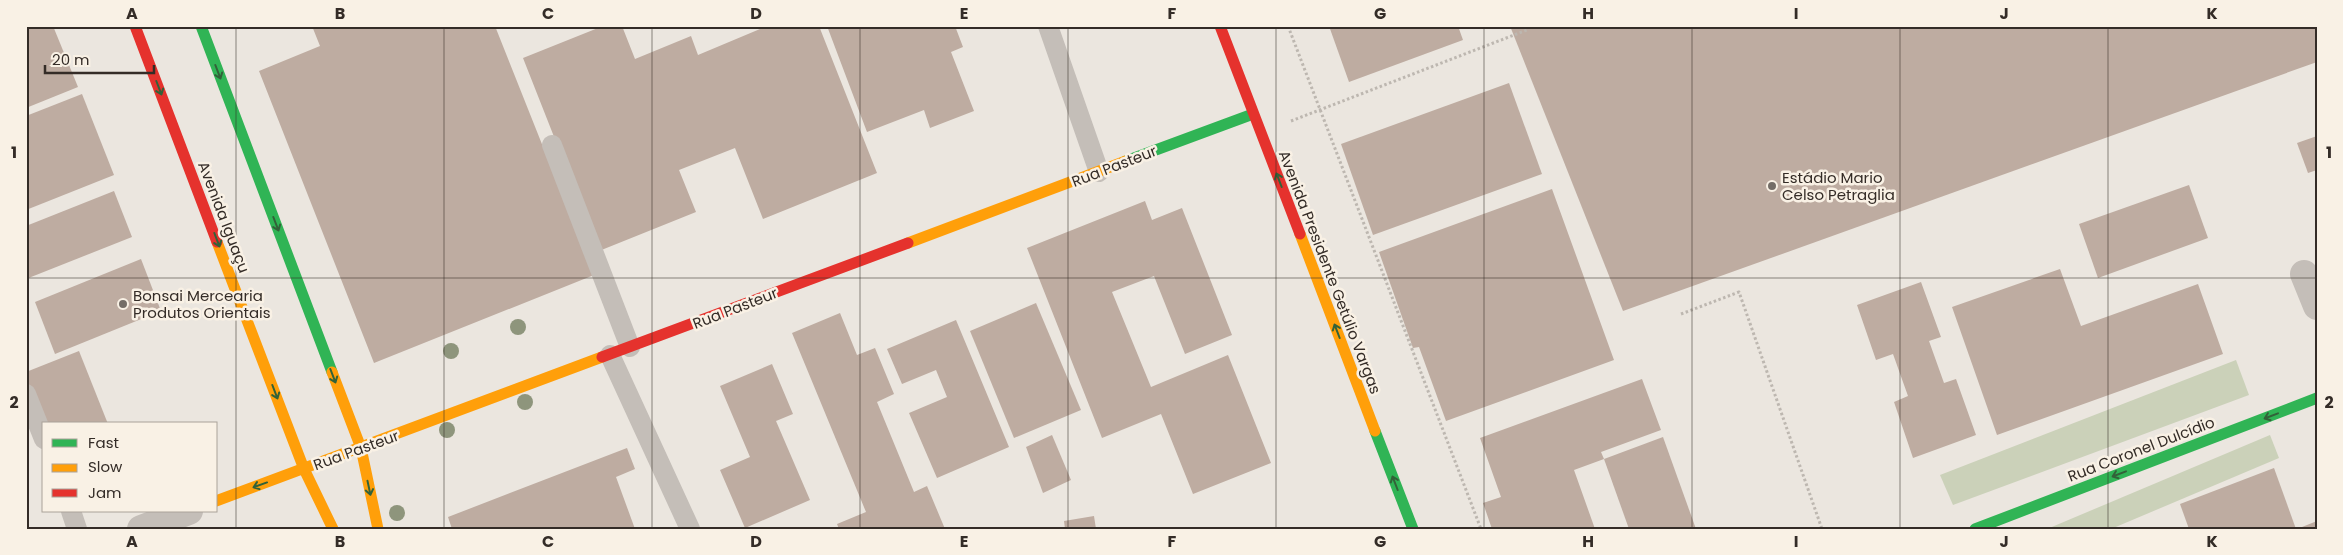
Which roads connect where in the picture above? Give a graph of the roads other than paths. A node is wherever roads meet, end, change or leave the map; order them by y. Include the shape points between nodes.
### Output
1 (135, 26) edge
2 (201, 26) edge
3 (1048, 26) edge
4 (1220, 26) edge
5 (1253, 114) junction
6 (552, 145) dead end
7 (1099, 172) junction
8 (2304, 274) dead end
9 (2317, 306) edge
10 (630, 347) junction
11 (610, 355) junction
12 (26, 394) edge
13 (2317, 398) edge
14 (42, 434) edge
15 (361, 448) junction
16 (304, 469) junction
17 (218, 500) edge
18 (71, 512) edge
19 (186, 512) edge
20 (77, 529) edge
21 (141, 529) edge
22 (333, 529) edge
23 (378, 529) edge
24 (690, 529) edge
25 (1413, 529) edge
26 (1975, 529) edge

1 -> 16 main road, Avenida Iguaçu
2 -> 15 main road
3 - 7 lane
4 - 5 main road, Avenida Presidente Getúlio Vargas
5 - 7 main road, Rua Pasteur
25 -> 5 main road, Avenida Presidente Getúlio Vargas
6 - 10 lane
7 - 10 main road, Rua Pasteur
8 - 9 street
10 - 11 main road, Rua Pasteur
11 - 15 main road, Rua Pasteur
11 - 24 lane
12 - 14 lane
13 -> 26 main road, Rua Coronel Dulcídio
15 - 16 main road, Rua Pasteur
15 -> 23 main road
16 -> 17 main road, Rua Pasteur
16 - 22 main road, Avenida Iguaçu
18 - 20 lane
19 - 21 street

